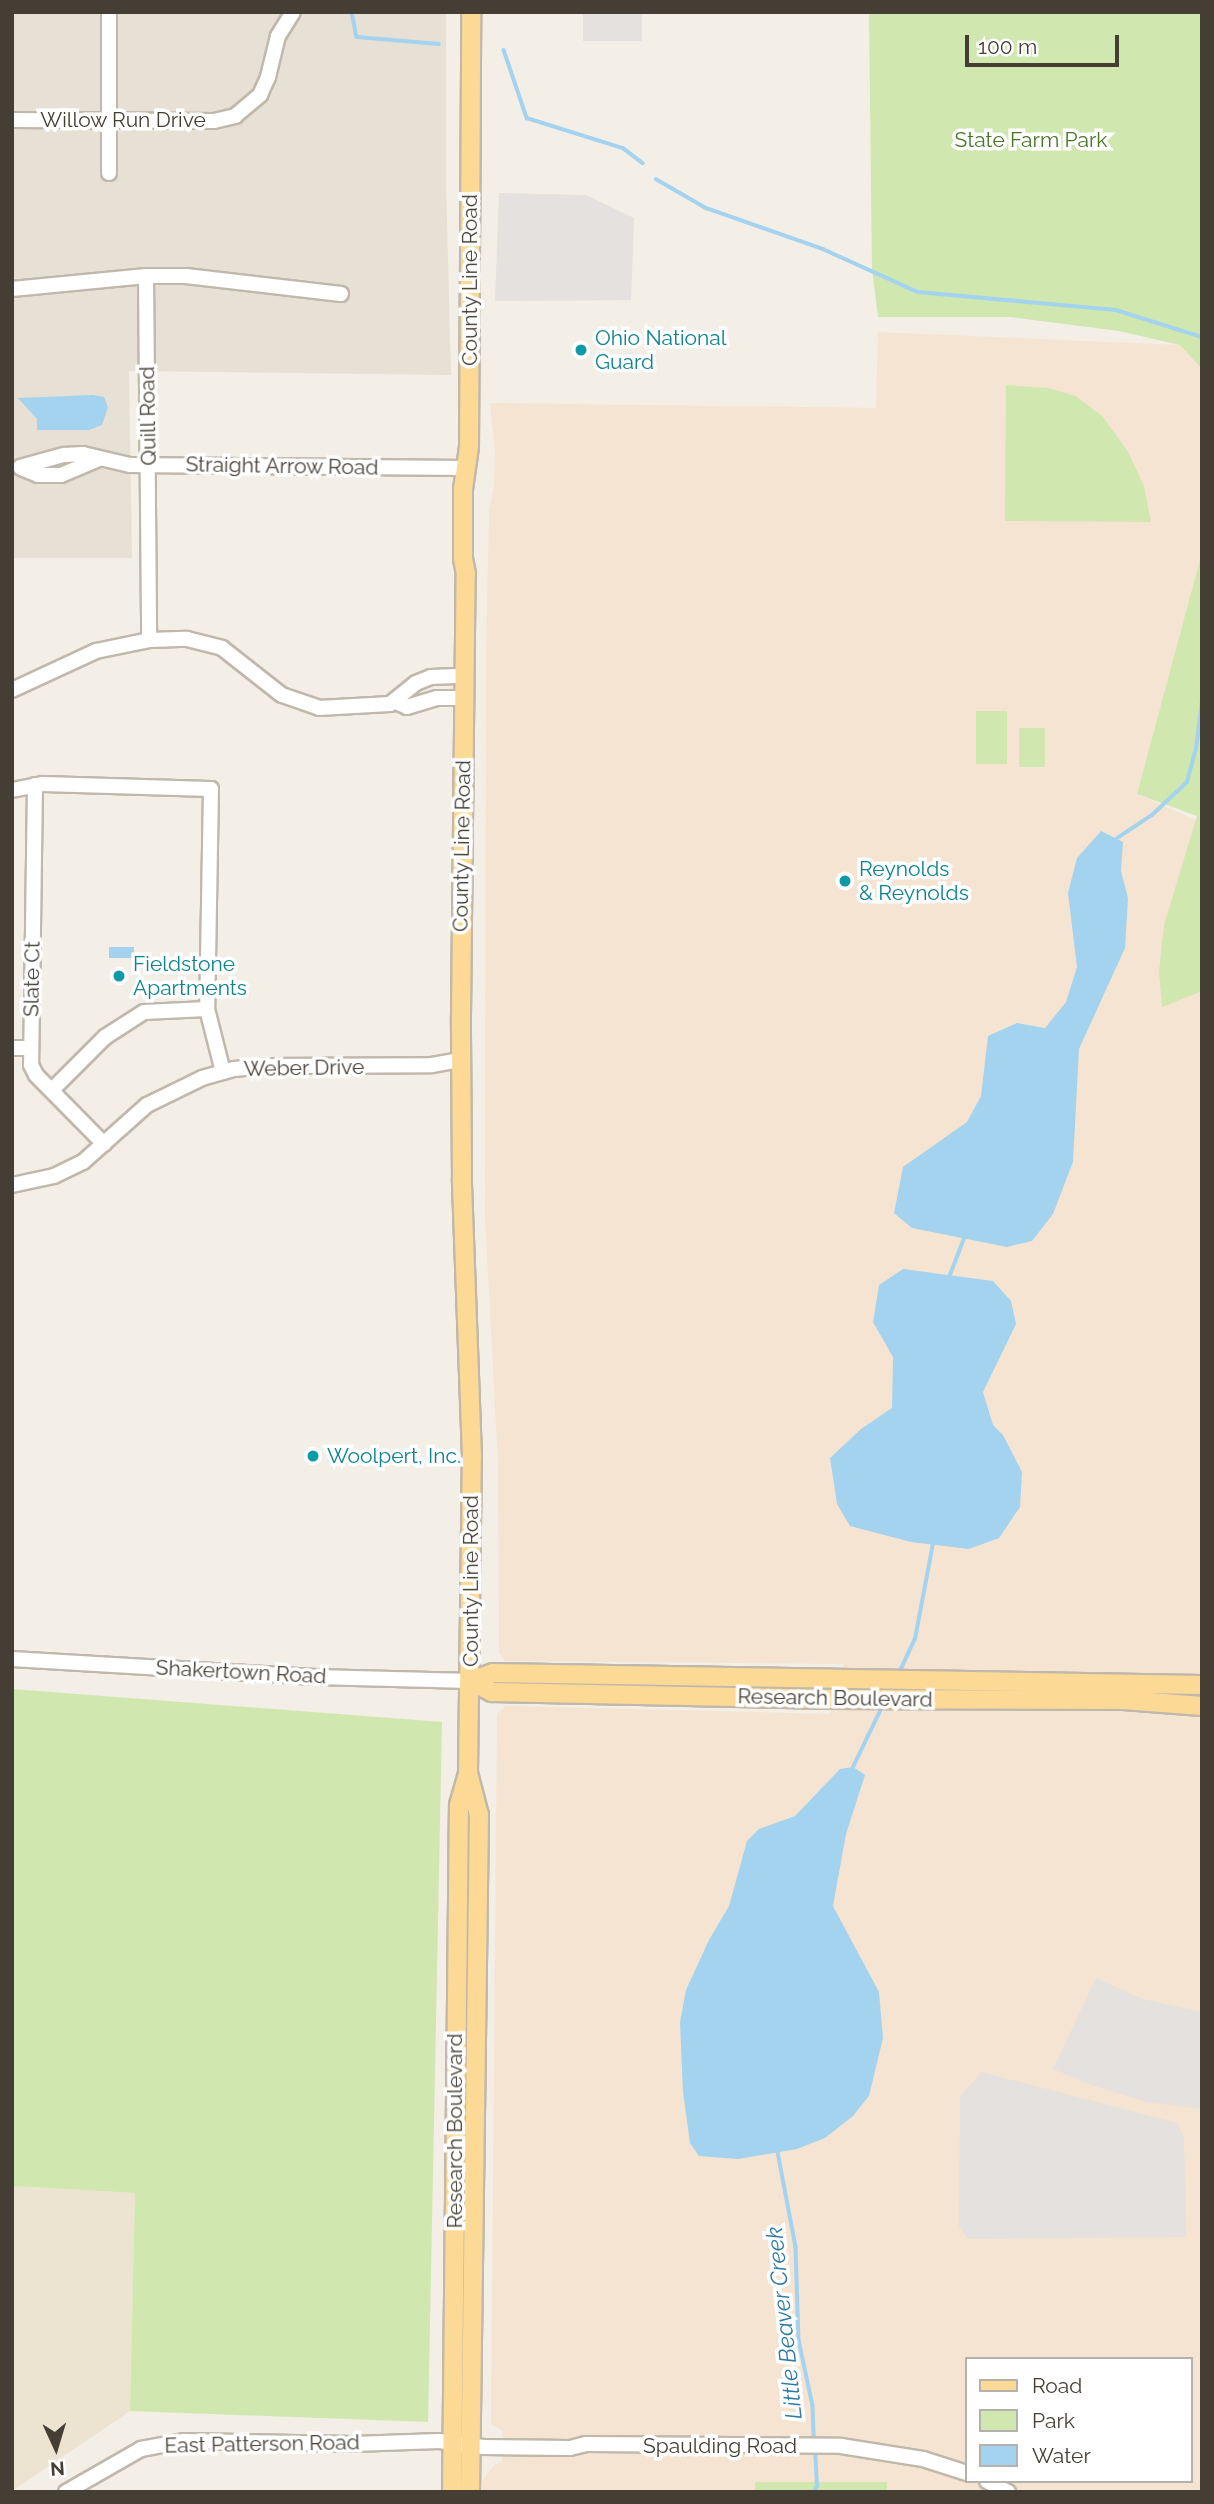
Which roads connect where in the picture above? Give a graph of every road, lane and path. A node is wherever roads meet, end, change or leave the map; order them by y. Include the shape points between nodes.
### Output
1 (109, 12) edge
2 (293, 12) edge
3 (471, 12) edge
4 (12, 120) edge
5 (108, 121) junction
6 (109, 173) dead end
7 (146, 276) junction
8 (12, 289) edge
9 (341, 294) dead end
10 (148, 464) junction
11 (16, 466) edge
12 (466, 468) junction
13 (149, 640) junction
14 (464, 676) junction
15 (12, 690) edge
16 (464, 698) junction
17 (396, 702) junction
18 (35, 785) junction
19 (12, 790) edge
20 (207, 1009) junction
21 (12, 1048) edge
22 (31, 1048) junction
23 (461, 1060) junction
24 (223, 1072) junction
25 (52, 1090) junction
26 (104, 1144) junction
27 (12, 1185) edge
28 (12, 1660) edge
29 (471, 1681) junction
30 (1202, 1685) edge
31 (1202, 1706) edge
32 (468, 1773) junction
33 (456, 2046) junction
34 (475, 2046) junction
35 (452, 2442) junction
36 (471, 2445) junction
37 (965, 2472) edge
38 (991, 2483) edge
39 (65, 2492) edge
40 (452, 2492) edge
41 (471, 2492) edge
42 (1008, 2492) edge

1 - 5 street
2 - 5 street, Willow Run Drive via 278,36 260,95 241,113 214,121
3 - 12 main road, County Line Road
4 - 5 street, Willow Run Drive
5 - 6 street
7 - 8 street
7 - 9 street via 209,277
7 - 10 street, Quill Road
10 - 11 street, Straight Arrow Road via 130,465 83,454
10 - 12 street, Straight Arrow Road
10 - 13 street, Quill Road
12 - 14 main road, County Line Road
13 - 15 street via 96,651
13 - 17 street via 187,639 222,648 282,695 304,705 365,707
14 - 16 main road, County Line Road
14 - 17 street via 431,677 402,692
16 - 17 street via 437,698 407,707
16 - 23 main road, County Line Road
18 - 19 street
18 - 20 street via 211,789
18 - 22 street, Slate Ct
20 - 24 street
20 - 25 street via 144,1012 105,1037
21 - 22 street
22 - 25 street, Slate Ct via 36,1075
23 - 24 street, Weber Drive via 432,1065 267,1066
23 - 29 main road, County Line Road via 472,1457
24 - 26 street, Weber Drive via 172,1090 147,1105
25 - 26 street, Slate Ct
26 - 27 street, Weber Drive via 83,1162 54,1176
28 - 29 street, Shakertown Road
29 - 30 main road, Research Boulevard via 493,1672
29 - 31 main road, Research Boulevard via 492,1692 1134,1700
29 - 32 main road, Research Boulevard
32 - 33 main road, Research Boulevard via 459,1805
32 - 34 main road, Research Boulevard via 479,1815
33 - 34 main road
33 - 35 main road, Research Boulevard
34 - 36 main road, Research Boulevard
35 - 36 street, East Patterson Road
35 - 39 street, East Patterson Road via 184,2441 141,2449
35 - 40 main road, Research Boulevard
36 - 37 street, Spaulding Road via 841,2446 923,2459
36 - 41 main road, Research Boulevard
38 - 42 street

